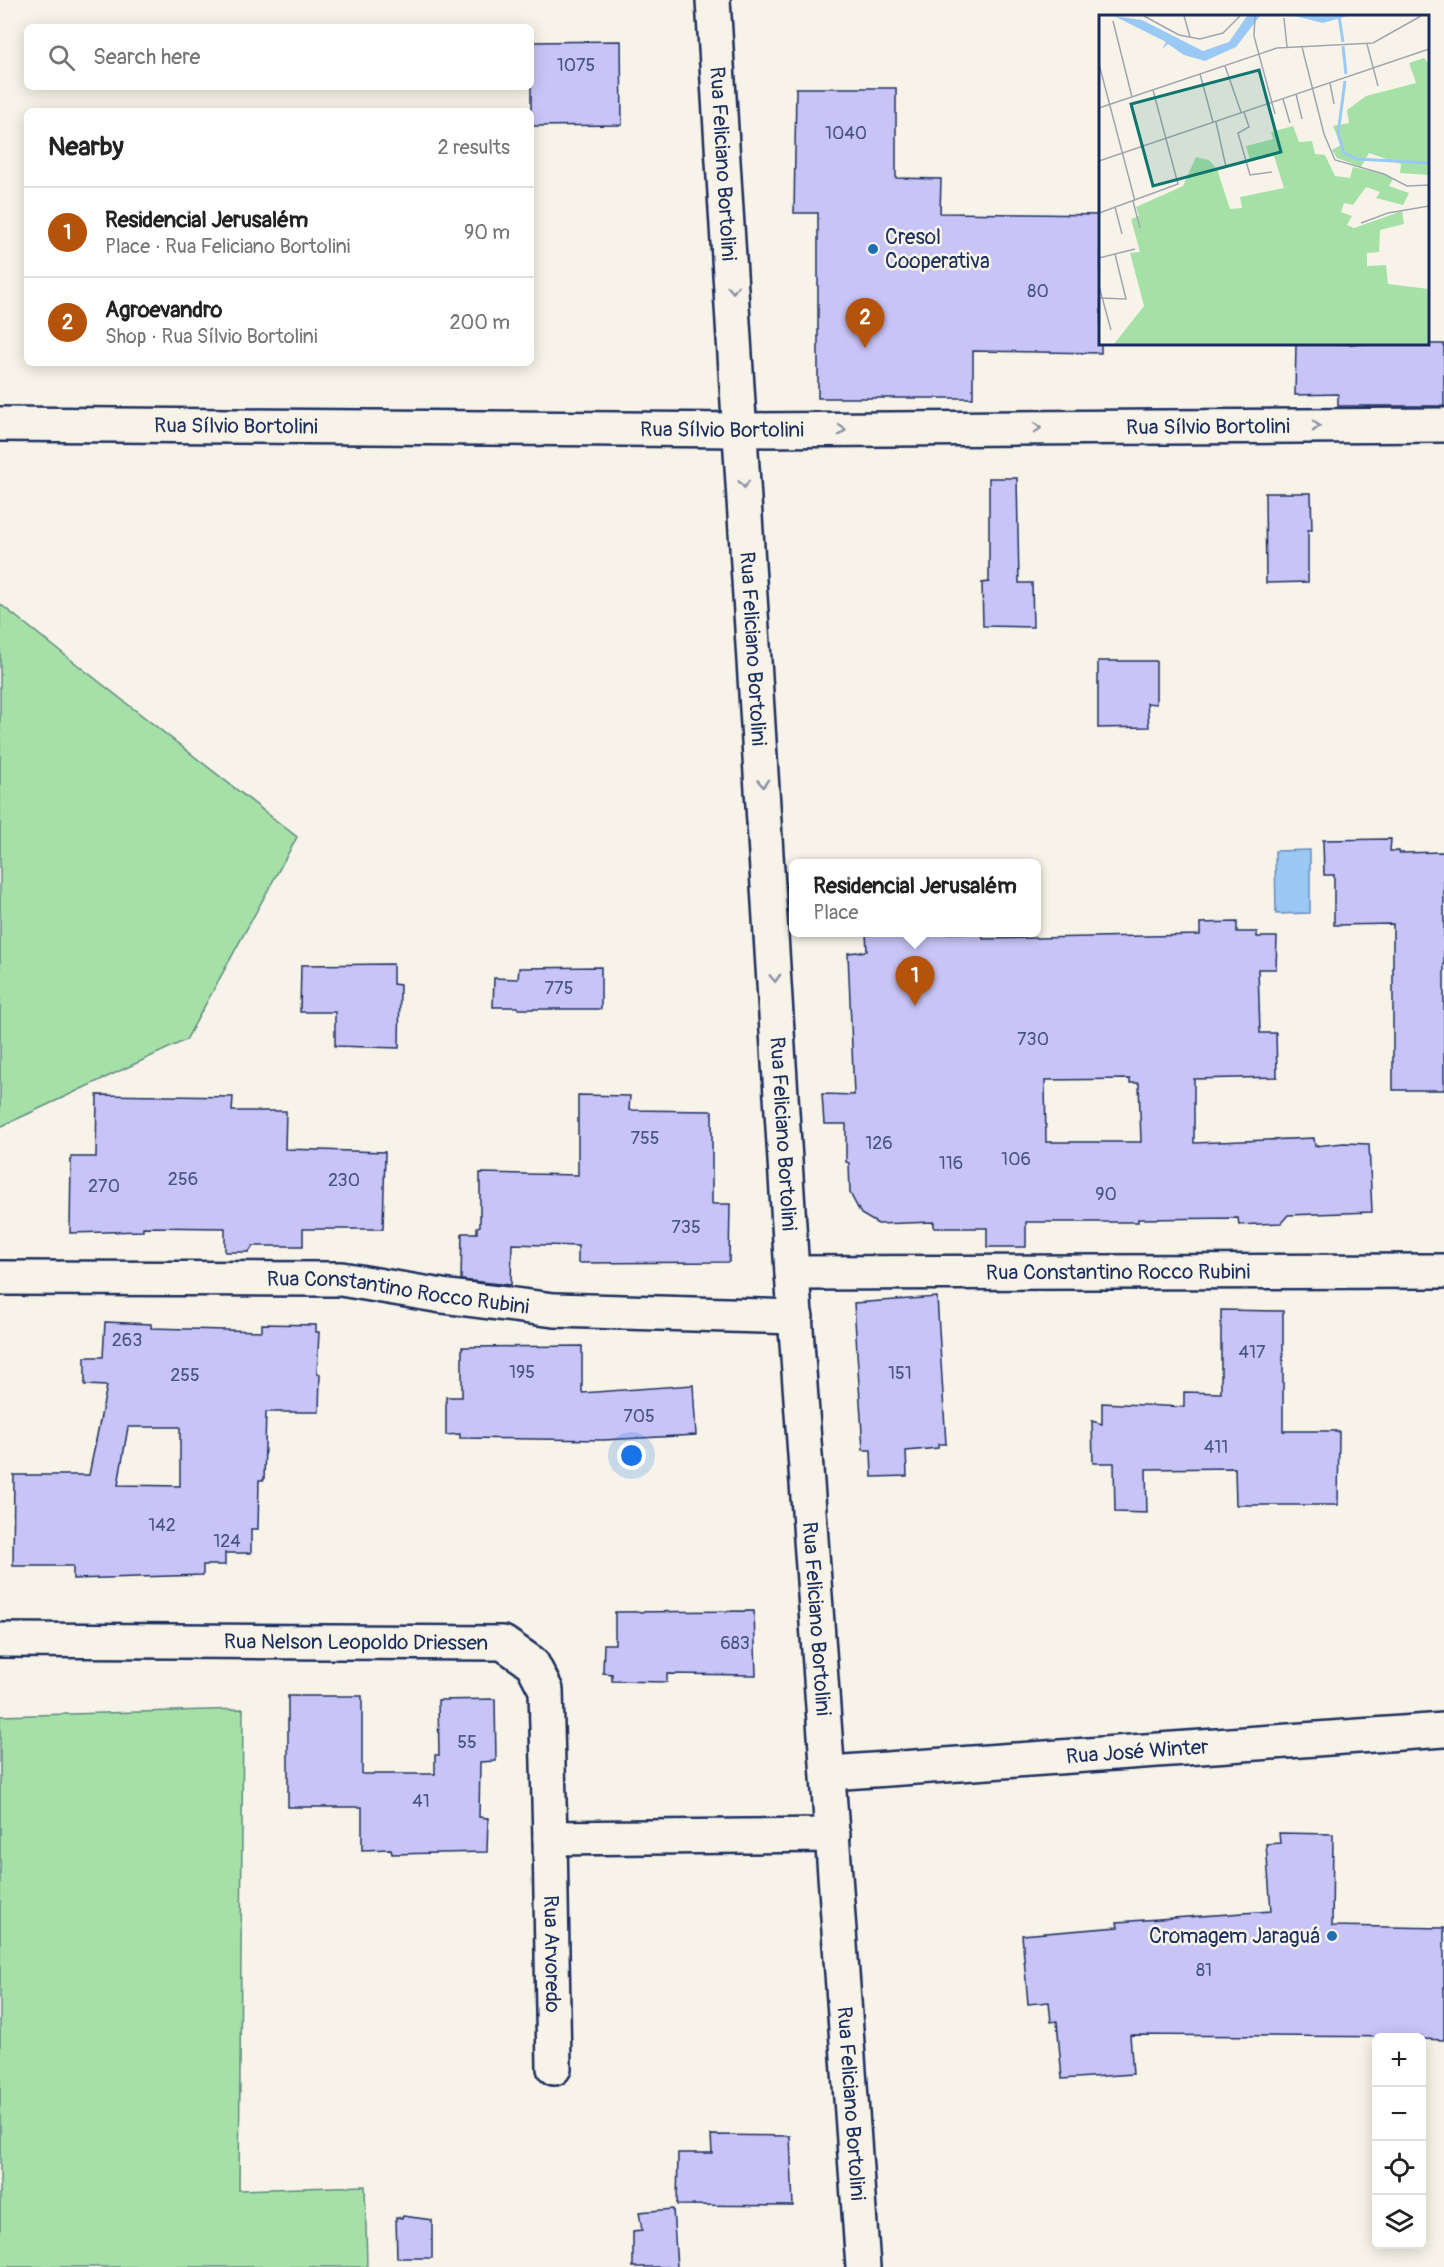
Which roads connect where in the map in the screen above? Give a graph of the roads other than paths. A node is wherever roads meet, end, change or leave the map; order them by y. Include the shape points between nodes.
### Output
1 (714, 0) edge
2 (0, 424) edge
3 (1444, 425) edge
4 (741, 430) junction
5 (1444, 1271) edge
6 (792, 1274) junction
7 (0, 1278) edge
8 (796, 1317) junction
9 (0, 1640) edge
10 (1444, 1730) edge
11 (830, 1773) junction
12 (832, 1835) junction
13 (550, 1838) junction
14 (554, 2068) dead end
15 (863, 2267) edge

1 -> 4 street, Rua Feliciano Bortolini
2 - 4 street, Rua Sílvio Bortolini
4 -> 3 street, Rua Sílvio Bortolini
4 -> 6 street, Rua Feliciano Bortolini
5 - 6 street, Rua Constantino Rocco Rubini
6 - 8 street, Rua Feliciano Bortolini
7 - 8 street, Rua Constantino Rocco Rubini via 341,1279 554,1310
8 - 11 street, Rua Feliciano Bortolini
9 - 13 street, Rua Nelson Leopoldo Driessen via 503,1644 532,1663 546,1690
10 - 11 street, Rua José Winter
11 - 12 street, Rua Feliciano Bortolini
12 - 13 street
12 - 15 street, Rua Feliciano Bortolini
13 - 14 street, Rua Arvoredo

